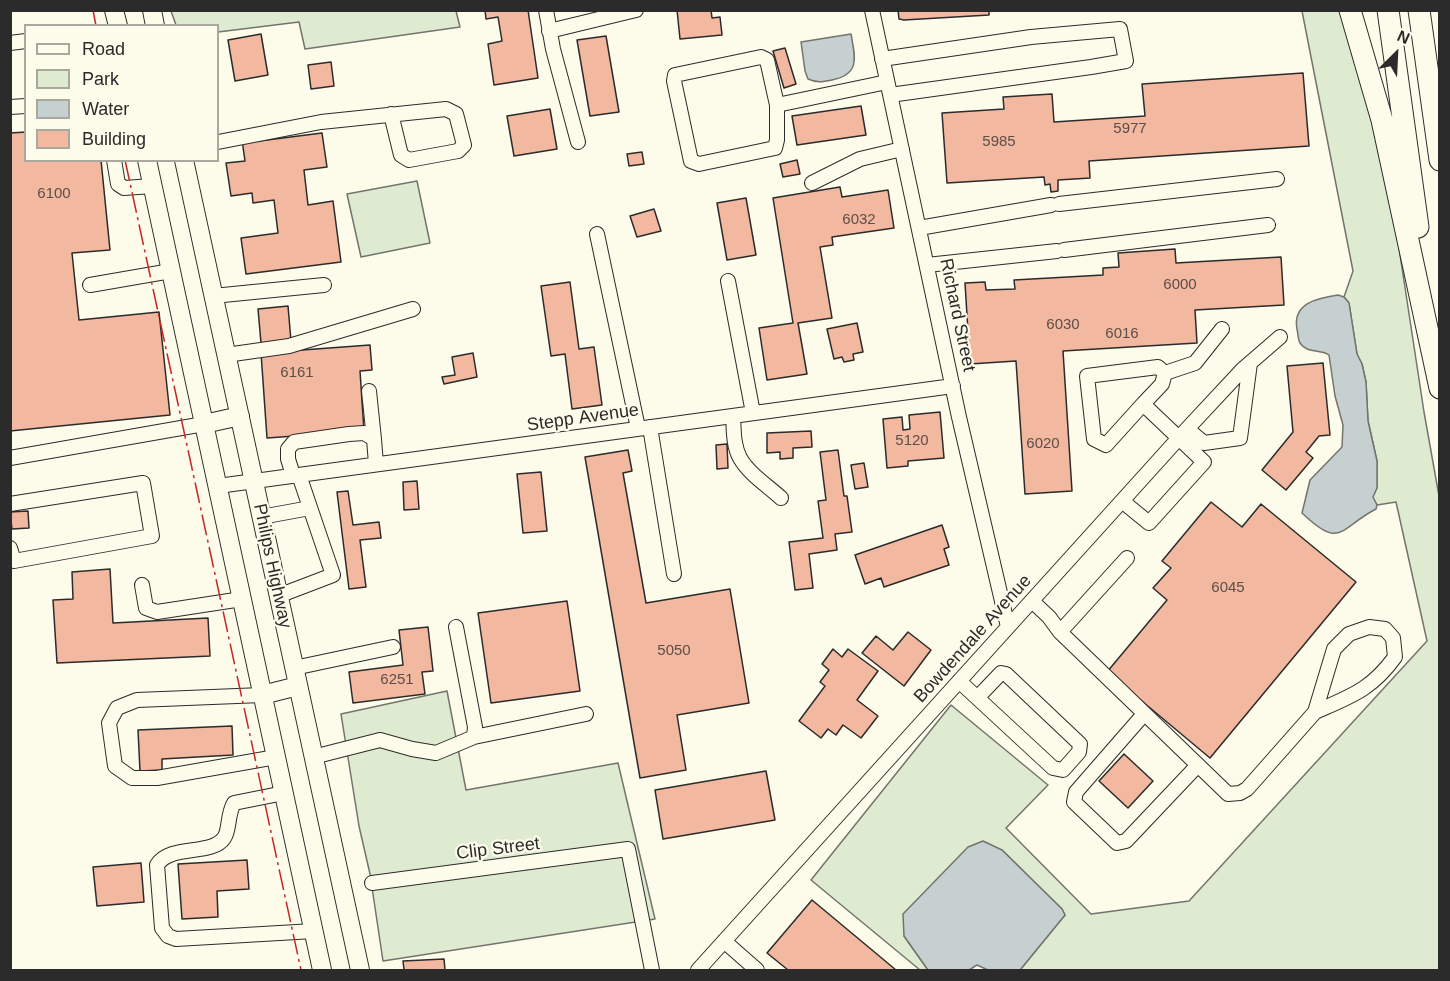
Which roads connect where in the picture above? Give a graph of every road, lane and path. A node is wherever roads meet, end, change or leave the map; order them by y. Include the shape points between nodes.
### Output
1 (546, 10) edge
2 (636, 10) edge
3 (872, 10) edge
4 (1350, 10) edge
5 (1388, 10) edge
6 (1419, 10) edge
7 (549, 31) junction
8 (882, 59) junction
9 (888, 89) junction
10 (777, 105) junction
11 (392, 114) junction
12 (219, 142) edge
13 (578, 142) dead end
14 (902, 149) junction
15 (1440, 160) edge
16 (114, 162) edge
17 (149, 162) edge
18 (184, 162) edge
19 (1277, 179) dead end
20 (812, 183) dead end
21 (152, 186) junction
22 (1268, 225) dead end
23 (919, 228) junction
24 (597, 234) dead end
25 (927, 265) junction
26 (171, 271) junction
27 (728, 281) dead end
28 (90, 285) dead end
29 (324, 285) dead end
30 (213, 296) junction
31 (413, 309) dead end
32 (1222, 329) dead end
33 (1280, 337) dead end
34 (226, 356) junction
35 (1250, 363) junction
36 (1440, 369) edge
37 (1165, 373) junction
38 (953, 386) junction
39 (1440, 388) edge
40 (369, 390) dead end
41 (1143, 404) junction
42 (753, 413) junction
43 (240, 416) junction
44 (733, 416) junction
45 (204, 424) junction
46 (644, 428) junction
47 (1183, 433) junction
48 (374, 438) junction
49 (10, 458) edge
50 (376, 464) junction
51 (296, 475) junction
52 (254, 481) junction
53 (218, 486) junction
54 (781, 498) dead end
55 (1122, 501) junction
56 (10, 504) edge
57 (310, 508) junction
58 (261, 517) junction
59 (10, 548) edge
60 (1127, 558) dead end
61 (674, 574) dead end
62 (142, 585) dead end
63 (278, 596) junction
64 (242, 599) junction
65 (1032, 601) junction
66 (456, 627) dead end
67 (1008, 627) junction
68 (1060, 632) junction
69 (393, 647) dead end
70 (294, 668) junction
71 (959, 681) junction
72 (298, 686) junction
73 (262, 695) junction
74 (978, 698) junction
75 (1315, 712) junction
76 (586, 714) dead end
77 (1144, 714) junction
78 (474, 737) junction
79 (313, 756) junction
80 (276, 757) junction
81 (1197, 765) junction
82 (284, 793) junction
83 (372, 883) dead end
84 (314, 932) junction
85 (724, 941) junction
86 (322, 970) edge
87 (360, 970) edge
88 (652, 970) edge
89 (698, 970) edge
90 (757, 970) edge

1 - 7 street
2 - 7 street
3 - 8 street, Richard Street
4 - 39 highway via 1382,120
5 - 36 highway
6 - 15 highway
7 - 13 street
8 - 9 street, Richard Street
8 - 9 street via 1031,37 1120,29 1126,61
9 - 10 street
9 - 14 street, Richard Street
10 - 10 street via 767,60 761,57 675,75 691,161 699,164 775,148
11 - 11 street via 446,109 456,114 464,145 458,151 409,160 401,155
11 - 12 street via 321,122
14 - 20 street via 860,159
14 - 23 street, Richard Street
16 - 21 street via 118,183 124,188
17 - 21 main road, Philips Highway
18 - 30 main road, Philips Highway
19 - 23 street via 1055,205
21 - 26 main road, Philips Highway
22 - 25 street
23 - 25 street, Richard Street
24 - 46 street
25 - 38 street, Richard Street
26 - 28 street
26 - 45 main road, Philips Highway
27 - 42 street
29 - 30 street
30 - 34 main road, Philips Highway
31 - 34 street via 289,346
32 - 37 street via 1195,363
33 - 35 street, Bowdendale Avenue
34 - 43 main road, Philips Highway
35 - 47 street, Bowdendale Avenue
35 - 47 street via 1240,438 1204,443
37 - 41 street via 1162,384
37 - 41 street via 1158,366 1088,376 1094,439 1106,445
38 - 42 street, Stepp Avenue
38 - 67 street, Richard Street
40 - 48 street
41 - 47 street
42 - 44 street, Stepp Avenue
43 - 45 main road
43 - 52 main road, Philips Highway
44 - 46 street, Stepp Avenue
44 - 54 street via 740,458
45 - 49 street
45 - 53 main road, Philips Highway
46 - 50 street, Stepp Avenue
46 - 61 street
47 - 55 street, Bowdendale Avenue
47 - 55 street via 1204,462 1149,523
48 - 50 street
48 - 51 street via 364,433 294,442 288,449 288,459
50 - 51 street, Stepp Avenue
51 - 52 street, Stepp Avenue
51 - 57 street
52 - 53 street, Stepp Avenue
52 - 58 main road, Philips Highway
53 - 64 main road, Philips Highway
55 - 65 street, Bowdendale Avenue
56 - 59 street via 142,483 152,536 14,561
57 - 58 street
57 - 63 street via 333,575
58 - 63 main road, Philips Highway
60 - 68 street
62 - 64 street via 146,608 157,612
63 - 70 main road, Philips Highway
64 - 73 main road, Philips Highway
65 - 67 street, Bowdendale Avenue
65 - 68 street
66 - 78 street
67 - 71 street, Bowdendale Avenue
68 - 77 street
69 - 70 street
70 - 72 main road, Philips Highway
71 - 74 street
71 - 85 street, Bowdendale Avenue
72 - 73 main road
72 - 79 main road, Philips Highway
73 - 80 main road, Philips Highway
73 - 80 street via 137,700 117,708 109,723 115,766 132,778 157,778
74 - 74 street via 1053,768 1063,770 1080,752 1080,744 1006,674 1001,673
75 - 75 street via 1334,649 1349,634 1369,627 1385,629 1393,638 1395,657 1384,672 1363,690
75 - 81 street via 1240,793 1228,794
76 - 78 street
77 - 81 street
77 - 81 street via 1076,792 1074,802 1117,843 1126,841
78 - 79 street via 436,753 380,740
79 - 87 main road, Philips Highway
80 - 82 main road, Philips Highway
82 - 84 main road, Philips Highway
82 - 84 street via 234,803 225,838 219,843 161,859 157,865 162,928 176,939
83 - 88 street, Clip Street via 628,849
84 - 86 main road, Philips Highway
85 - 89 street, Bowdendale Avenue
85 - 90 street

